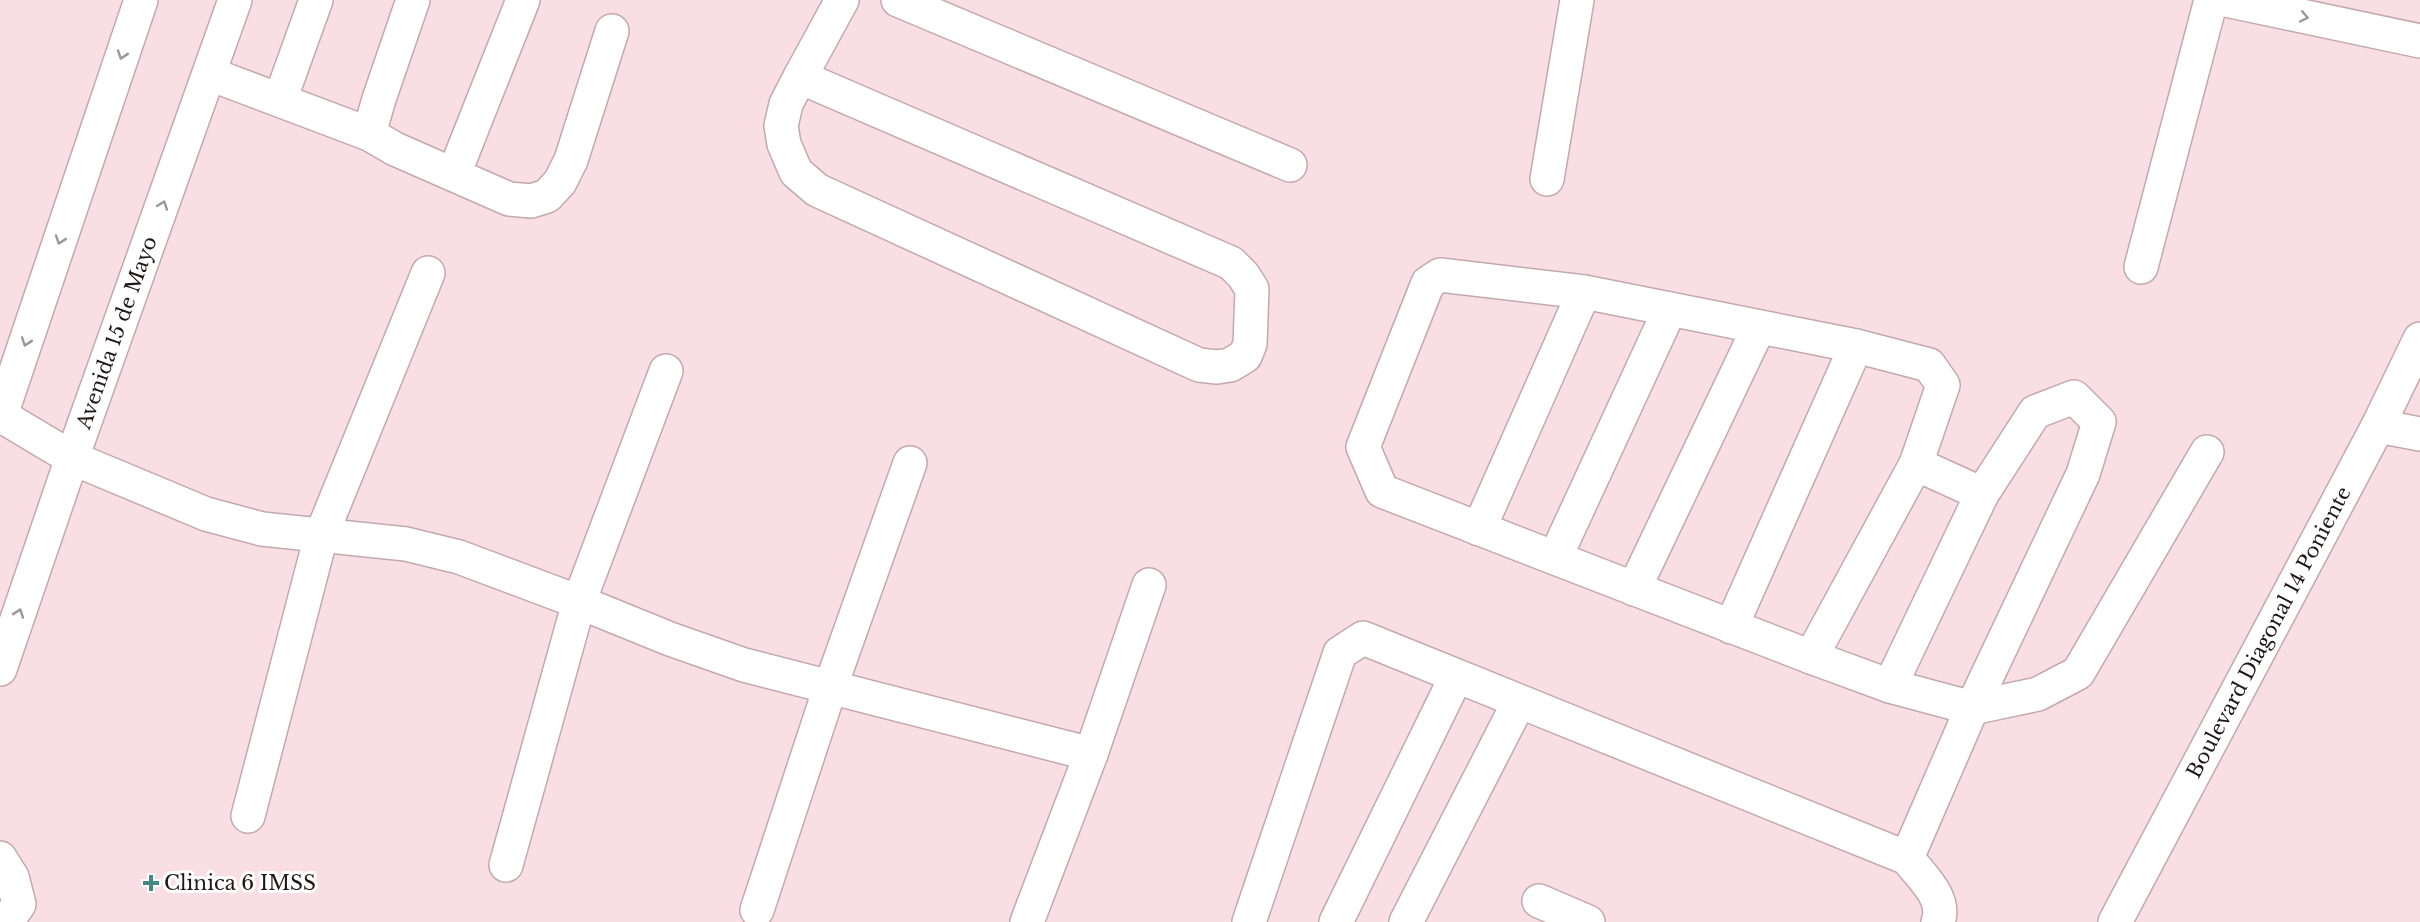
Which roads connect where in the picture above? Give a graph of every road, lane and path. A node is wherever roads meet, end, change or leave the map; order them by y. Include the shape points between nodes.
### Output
1 (141, 0) edge
2 (236, 0) edge
3 (316, 0) edge
4 (413, 0) edge
5 (523, 0) edge
6 (842, 0) edge
7 (898, 0) edge
8 (1577, 0) edge
9 (2211, 0) edge
10 (2226, 0) edge
11 (612, 31) dead end
12 (2420, 41) edge
13 (210, 74) junction
14 (800, 77) junction
15 (280, 100) junction
16 (369, 134) junction
17 (1290, 165) dead end
18 (454, 174) junction
19 (1547, 179) dead end
20 (2141, 267) dead end
21 (428, 273) dead end
22 (1584, 292) junction
23 (1670, 309) junction
24 (1759, 327) junction
25 (2420, 339) edge
26 (1856, 346) junction
27 (666, 371) dead end
28 (0, 416) edge
29 (2378, 426) junction
30 (2420, 434) edge
31 (2207, 453) dead end
32 (72, 458) junction
33 (909, 463) dead end
34 (1916, 464) junction
35 (1982, 494) junction
36 (1479, 529) junction
37 (321, 536) junction
38 (1555, 558) junction
39 (1149, 585) dead end
40 (1634, 589) junction
41 (579, 602) junction
42 (1731, 627) junction
43 (1811, 657) junction
44 (0, 669) edge
45 (1456, 677) junction
46 (1890, 686) junction
47 (830, 688) junction
48 (1519, 702) junction
49 (1972, 708) junction
50 (1091, 754) junction
51 (248, 816) dead end
52 (0, 858) edge
53 (1907, 858) junction
54 (506, 865) dead end
55 (1539, 902) dead end
56 (757, 910) dead end
57 (7, 922) edge
58 (1027, 922) edge
59 (1249, 922) edge
60 (1336, 922) edge
61 (1406, 922) edge
62 (1588, 922) edge
63 (1938, 922) edge
64 (2115, 922) edge

1 -> 28 street
2 - 13 street, Avenida 15 de Mayo
3 - 15 street
4 - 16 street
5 - 18 street
6 - 14 street
7 - 17 street
8 - 19 street
9 - 20 street
10 -> 12 street
11 - 18 street via 571,160 560,182 547,196 531,201 509,199
13 - 15 street
32 -> 13 street, Avenida 15 de Mayo
14 - 14 street via 786,104 784,144 796,172 816,190 1199,365 1217,368 1245,356 1250,344 1252,289 1231,263
15 - 16 street
16 - 18 street
21 - 37 street
22 - 23 street
22 - 36 street
22 - 36 street via 1440,275 1428,283 1363,447 1382,491
23 - 24 street
23 - 38 street
24 - 26 street
24 - 40 street
25 - 29 street, Boulevard Diagonal 14 Poniente
26 - 34 street via 1929,365 1943,385
26 - 42 street
27 - 41 street
28 - 32 street
29 - 30 street
29 - 64 street, Boulevard Diagonal 14 Poniente
31 - 49 street via 2078,673 2038,694
32 - 37 street via 206,514 262,529
44 -> 32 street, Avenida 15 de Mayo
33 - 47 street
34 - 35 street
34 - 43 street
35 - 46 street
35 - 49 street via 2036,412 2074,397 2099,422 2083,474
36 - 38 street
37 - 41 street via 406,544 459,557
37 - 51 street
38 - 40 street
39 - 50 street
40 - 42 street
41 - 47 street via 723,658
41 - 54 street
42 - 43 street
43 - 46 street
45 - 48 street
45 - 59 street via 1363,638 1340,653
45 - 60 street
46 - 49 street
47 - 50 street
47 - 56 street
48 - 53 street
48 - 61 street
49 - 53 street
50 - 58 street
52 - 57 street via 12,877 20,904
53 - 63 street via 1936,894 1941,914
55 - 62 street

